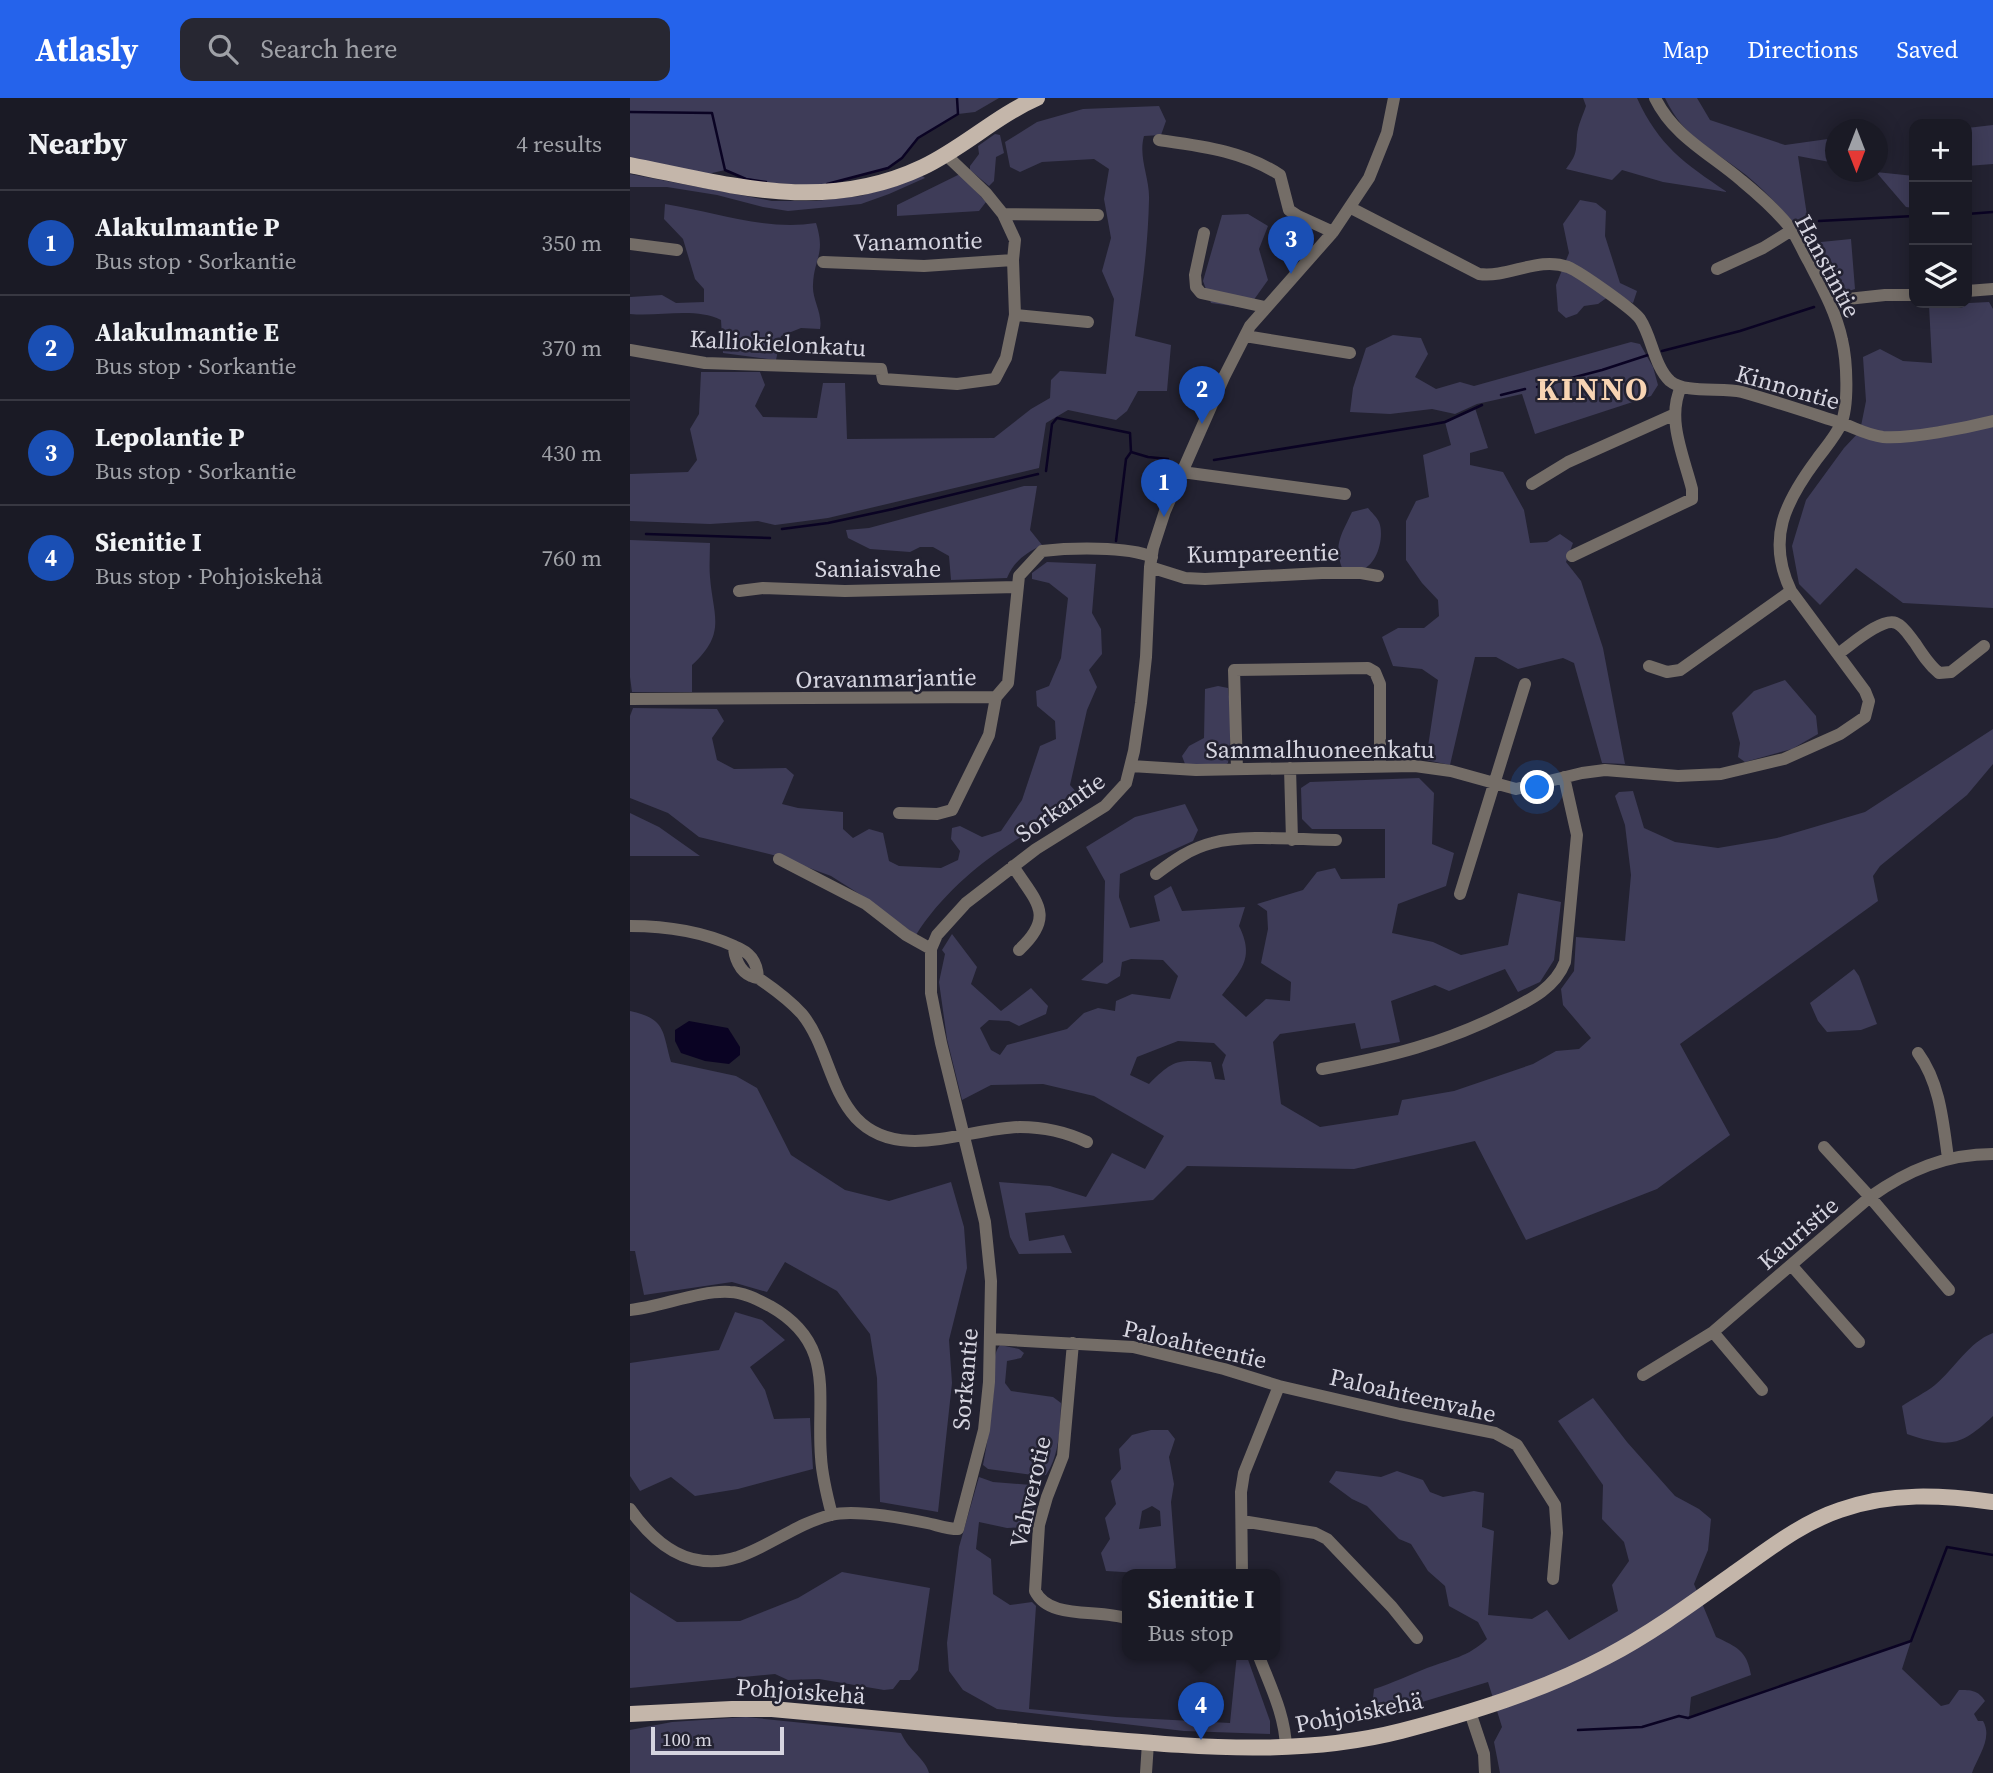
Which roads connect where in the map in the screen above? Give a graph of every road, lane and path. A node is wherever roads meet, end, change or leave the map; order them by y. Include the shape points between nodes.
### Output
1 (1037, 98) edge
2 (1394, 98) edge
3 (1655, 98) edge
4 (1159, 140) dead end
5 (945, 154) junction
6 (630, 165) edge
7 (1351, 208) junction
8 (1003, 214) junction
9 (1098, 215) dead end
10 (1792, 230) junction
11 (1333, 232) junction
12 (1205, 233) dead end
13 (630, 244) edge
14 (677, 250) dead end
15 (1013, 260) junction
16 (823, 262) dead end
17 (1717, 269) dead end
18 (1993, 289) edge
19 (1972, 291) edge
20 (1909, 295) edge
21 (1829, 302) junction
22 (1265, 307) junction
23 (1015, 315) junction
24 (1088, 322) dead end
25 (1245, 336) junction
26 (630, 350) edge
27 (1350, 353) dead end
28 (1681, 387) junction
29 (1673, 415) junction
30 (1993, 421) edge
31 (1842, 423) junction
32 (1182, 472) junction
33 (1532, 484) dead end
34 (1345, 494) dead end
35 (1572, 556) dead end
36 (1151, 562) junction
37 (1378, 576) dead end
38 (1017, 587) junction
39 (1791, 590) junction
40 (739, 591) dead end
41 (1984, 646) dead end
42 (1839, 653) junction
43 (1649, 666) dead end
44 (1525, 684) dead end
45 (996, 697) junction
46 (630, 699) edge
47 (1380, 765) junction
48 (1131, 766) junction
49 (1290, 768) junction
50 (1237, 769) junction
51 (1564, 777) junction
52 (1495, 783) junction
53 (899, 813) dead end
54 (1292, 840) junction
55 (1336, 840) dead end
56 (779, 859) dead end
57 (1013, 866) junction
58 (1156, 874) dead end
59 (1460, 894) dead end
60 (630, 926) edge
61 (931, 949) junction
62 (1019, 950) dead end
63 (1918, 1053) dead end
64 (1322, 1069) dead end
65 (964, 1133) junction
66 (1087, 1142) dead end
67 (1824, 1147) dead end
68 (1993, 1154) edge
69 (1948, 1158) junction
70 (1870, 1197) junction
71 (1792, 1266) junction
72 (1949, 1290) dead end
73 (630, 1310) edge
74 (1713, 1332) junction
75 (990, 1339) junction
76 (1859, 1342) dead end
77 (1073, 1343) junction
78 (1643, 1375) dead end
79 (1279, 1386) junction
80 (1762, 1390) dead end
81 (1993, 1502) edge
82 (630, 1509) edge
83 (832, 1515) junction
84 (1242, 1521) junction
85 (1242, 1569) edge
86 (1553, 1579) dead end
87 (1122, 1618) edge
88 (1417, 1638) dead end
89 (1260, 1660) edge
90 (1470, 1712) junction
91 (632, 1714) edge
92 (1148, 1743) junction
93 (1286, 1748) junction
94 (1146, 1773) edge
95 (1485, 1773) edge

1 - 5 main road
2 - 7 street, Sorkantie via 1388,133
3 - 10 street, Hanstintie via 1684,137 1741,179
4 - 11 street via 1208,147 1263,163 1280,175 1289,210
5 - 6 main road via 879,183 807,194 741,188
5 - 8 street, Kalliokielonkatu
7 - 11 street, Sorkantie
7 - 28 street via 1479,274 1567,266 1632,310 1668,379
8 - 9 street
8 - 15 street, Kalliokielonkatu via 1015,240
10 - 17 street
10 - 21 street, Hanstintie
11 - 22 street, Sorkantie
12 - 22 street via 1196,287 1201,293
13 - 14 street
15 - 16 street, Vanamontie via 924,266
15 - 23 street, Kalliokielonkatu
18 - 19 street
20 - 21 street
21 - 31 street, Hanstintie via 1845,356
22 - 25 street, Sorkantie
23 - 24 street
23 - 26 street, Kalliokielonkatu via 1006,358 995,379 957,384 883,379 881,369 705,363
25 - 27 street
25 - 32 street, Sorkantie
28 - 29 street
28 - 31 street, Kinnontie via 1742,392
29 - 33 street via 1568,462
29 - 35 street via 1692,499
30 - 31 street, Kinnontie via 1887,437 1867,435
31 - 39 street, Sammalhuoneenkatu via 1785,509 1780,553
32 - 34 street
32 - 36 street, Sorkantie via 1165,510
36 - 37 street, Kumpareentie via 1185,578 1322,573
36 - 38 street, Oravanmarjantie via 1143,553 1042,551 1019,576
36 - 48 street, Sorkantie via 1146,657
38 - 40 street, Saniaisvahe
38 - 45 street, Oravanmarjantie via 1008,683
39 - 42 street, Sammalhuoneenkatu
39 - 43 street via 1679,670 1667,672
41 - 42 street via 1951,672 1939,673 1906,631 1888,622
42 - 51 street, Sammalhuoneenkatu via 1865,691 1869,709 1858,722 1817,746 1765,765 1721,774 1605,770
44 - 52 street
45 - 46 street, Oravanmarjantie
45 - 53 street via 989,736 952,810
47 - 49 street, Sammalhuoneenkatu
47 - 50 street via 1380,684 1375,672 1368,668 1234,670
47 - 52 street, Sammalhuoneenkatu via 1436,767
48 - 50 street, Sammalhuoneenkatu
48 - 57 street, Sorkantie via 1126,783 1105,806
49 - 50 street, Sammalhuoneenkatu
49 - 54 street
51 - 52 street, Sammalhuoneenkatu via 1516,789
51 - 64 street via 1577,835 1565,962 1557,977 1536,996 1469,1031 1412,1050
52 - 59 street
54 - 55 street
54 - 58 street via 1212,843
56 - 61 street via 866,904
57 - 61 street, Sorkantie via 966,902 937,935
57 - 62 street via 1038,902 1040,921 1033,937
60 - 65 street via 700,933 734,946 734,957 748,976 758,978 799,1011 813,1029 842,1101 869,1130 903,1141
61 - 65 street, Sorkantie via 931,993
63 - 69 street via 1933,1081
65 - 66 street via 1041,1128
65 - 75 street, Sorkantie via 988,1241
67 - 70 street
68 - 69 street, Kauristie
69 - 70 street, Kauristie via 1914,1170
70 - 71 street, Kauristie
70 - 72 street
71 - 74 street, Kauristie
71 - 76 street
73 - 83 street via 731,1291 787,1316 818,1361 821,1457
74 - 78 street, Kauristie
74 - 80 street
75 - 77 street, Paloahteentie
75 - 83 street, Sorkantie via 984,1430 958,1529 854,1513
77 - 79 street, Paloahteentie via 1133,1347
77 - 87 street, Vahverotie via 1063,1456 1039,1525 1035,1591 1045,1605
79 - 84 street, Paloahteentie via 1244,1473
79 - 86 street, Paloahteenvahe via 1495,1433 1517,1445 1555,1505
81 - 90 main road, Pohjoiskehä via 1918,1495 1840,1510 1782,1539 1679,1613 1607,1657
82 - 83 street via 647,1532 691,1560 738,1557
84 - 85 street, Paloahteentie
84 - 88 street via 1328,1539
89 - 93 street via 1279,1705
90 - 93 main road, Pohjoiskehä via 1365,1739
90 - 95 street via 1484,1754
91 - 92 main road, Pohjoiskehä via 772,1709
92 - 93 main road, Pohjoiskehä
92 - 94 street

